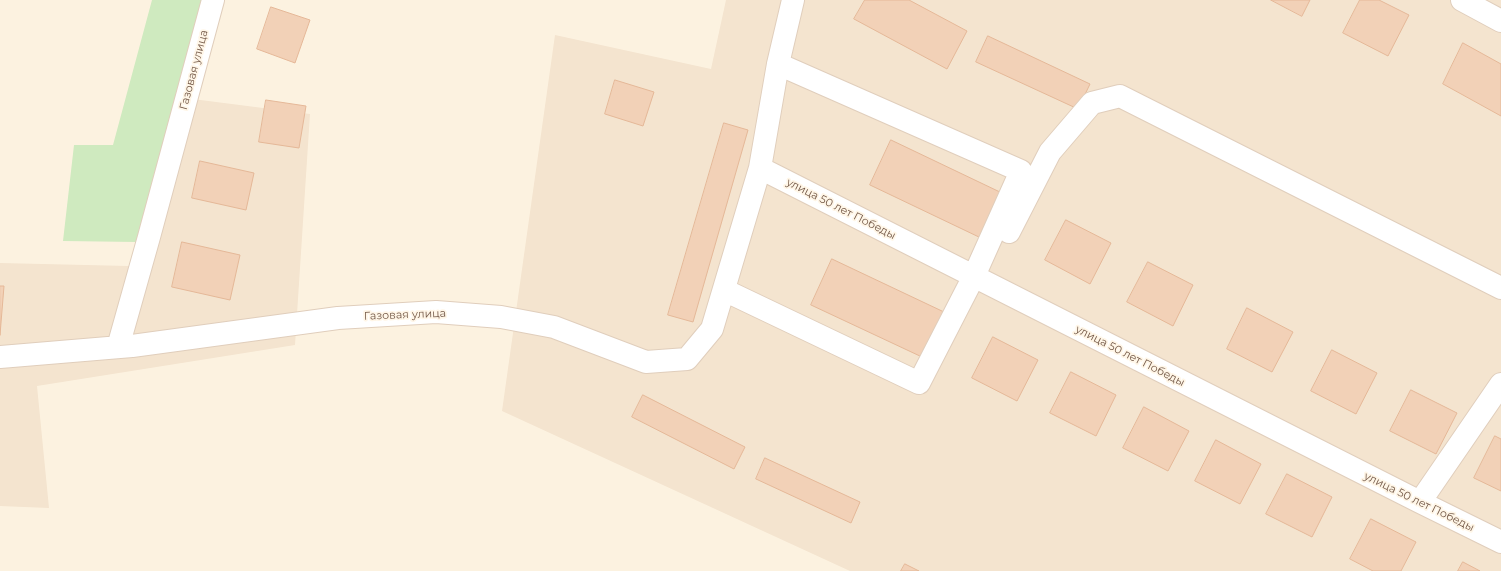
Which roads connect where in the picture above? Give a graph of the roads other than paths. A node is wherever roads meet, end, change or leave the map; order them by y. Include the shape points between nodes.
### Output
1 (213, 0) edge
2 (792, 0) edge
3 (1462, 0) edge
4 (1501, 22) edge
5 (778, 64) junction
6 (760, 168) junction
7 (979, 279) junction
8 (1501, 288) edge
9 (724, 290) junction
10 (118, 347) junction
11 (0, 357) edge
12 (1501, 384) edge
13 (1420, 502) junction
14 (1501, 542) edge

1 - 10 street, Газовая улица
2 - 5 street
3 - 4 street
5 - 6 street
5 - 7 street via 1021,171
6 - 7 street, улица 50 лет Победы
6 - 9 street
7 - 8 street via 1050,152 1092,103 1120,96
7 - 9 street via 919,383
7 - 13 street, улица 50 лет Победы
9 - 10 street, Газовая улица via 712,329 686,359 646,362 554,328 500,317 436,312 338,318
10 - 11 street, Газовая улица
12 - 13 street
13 - 14 street, улица 50 лет Победы

